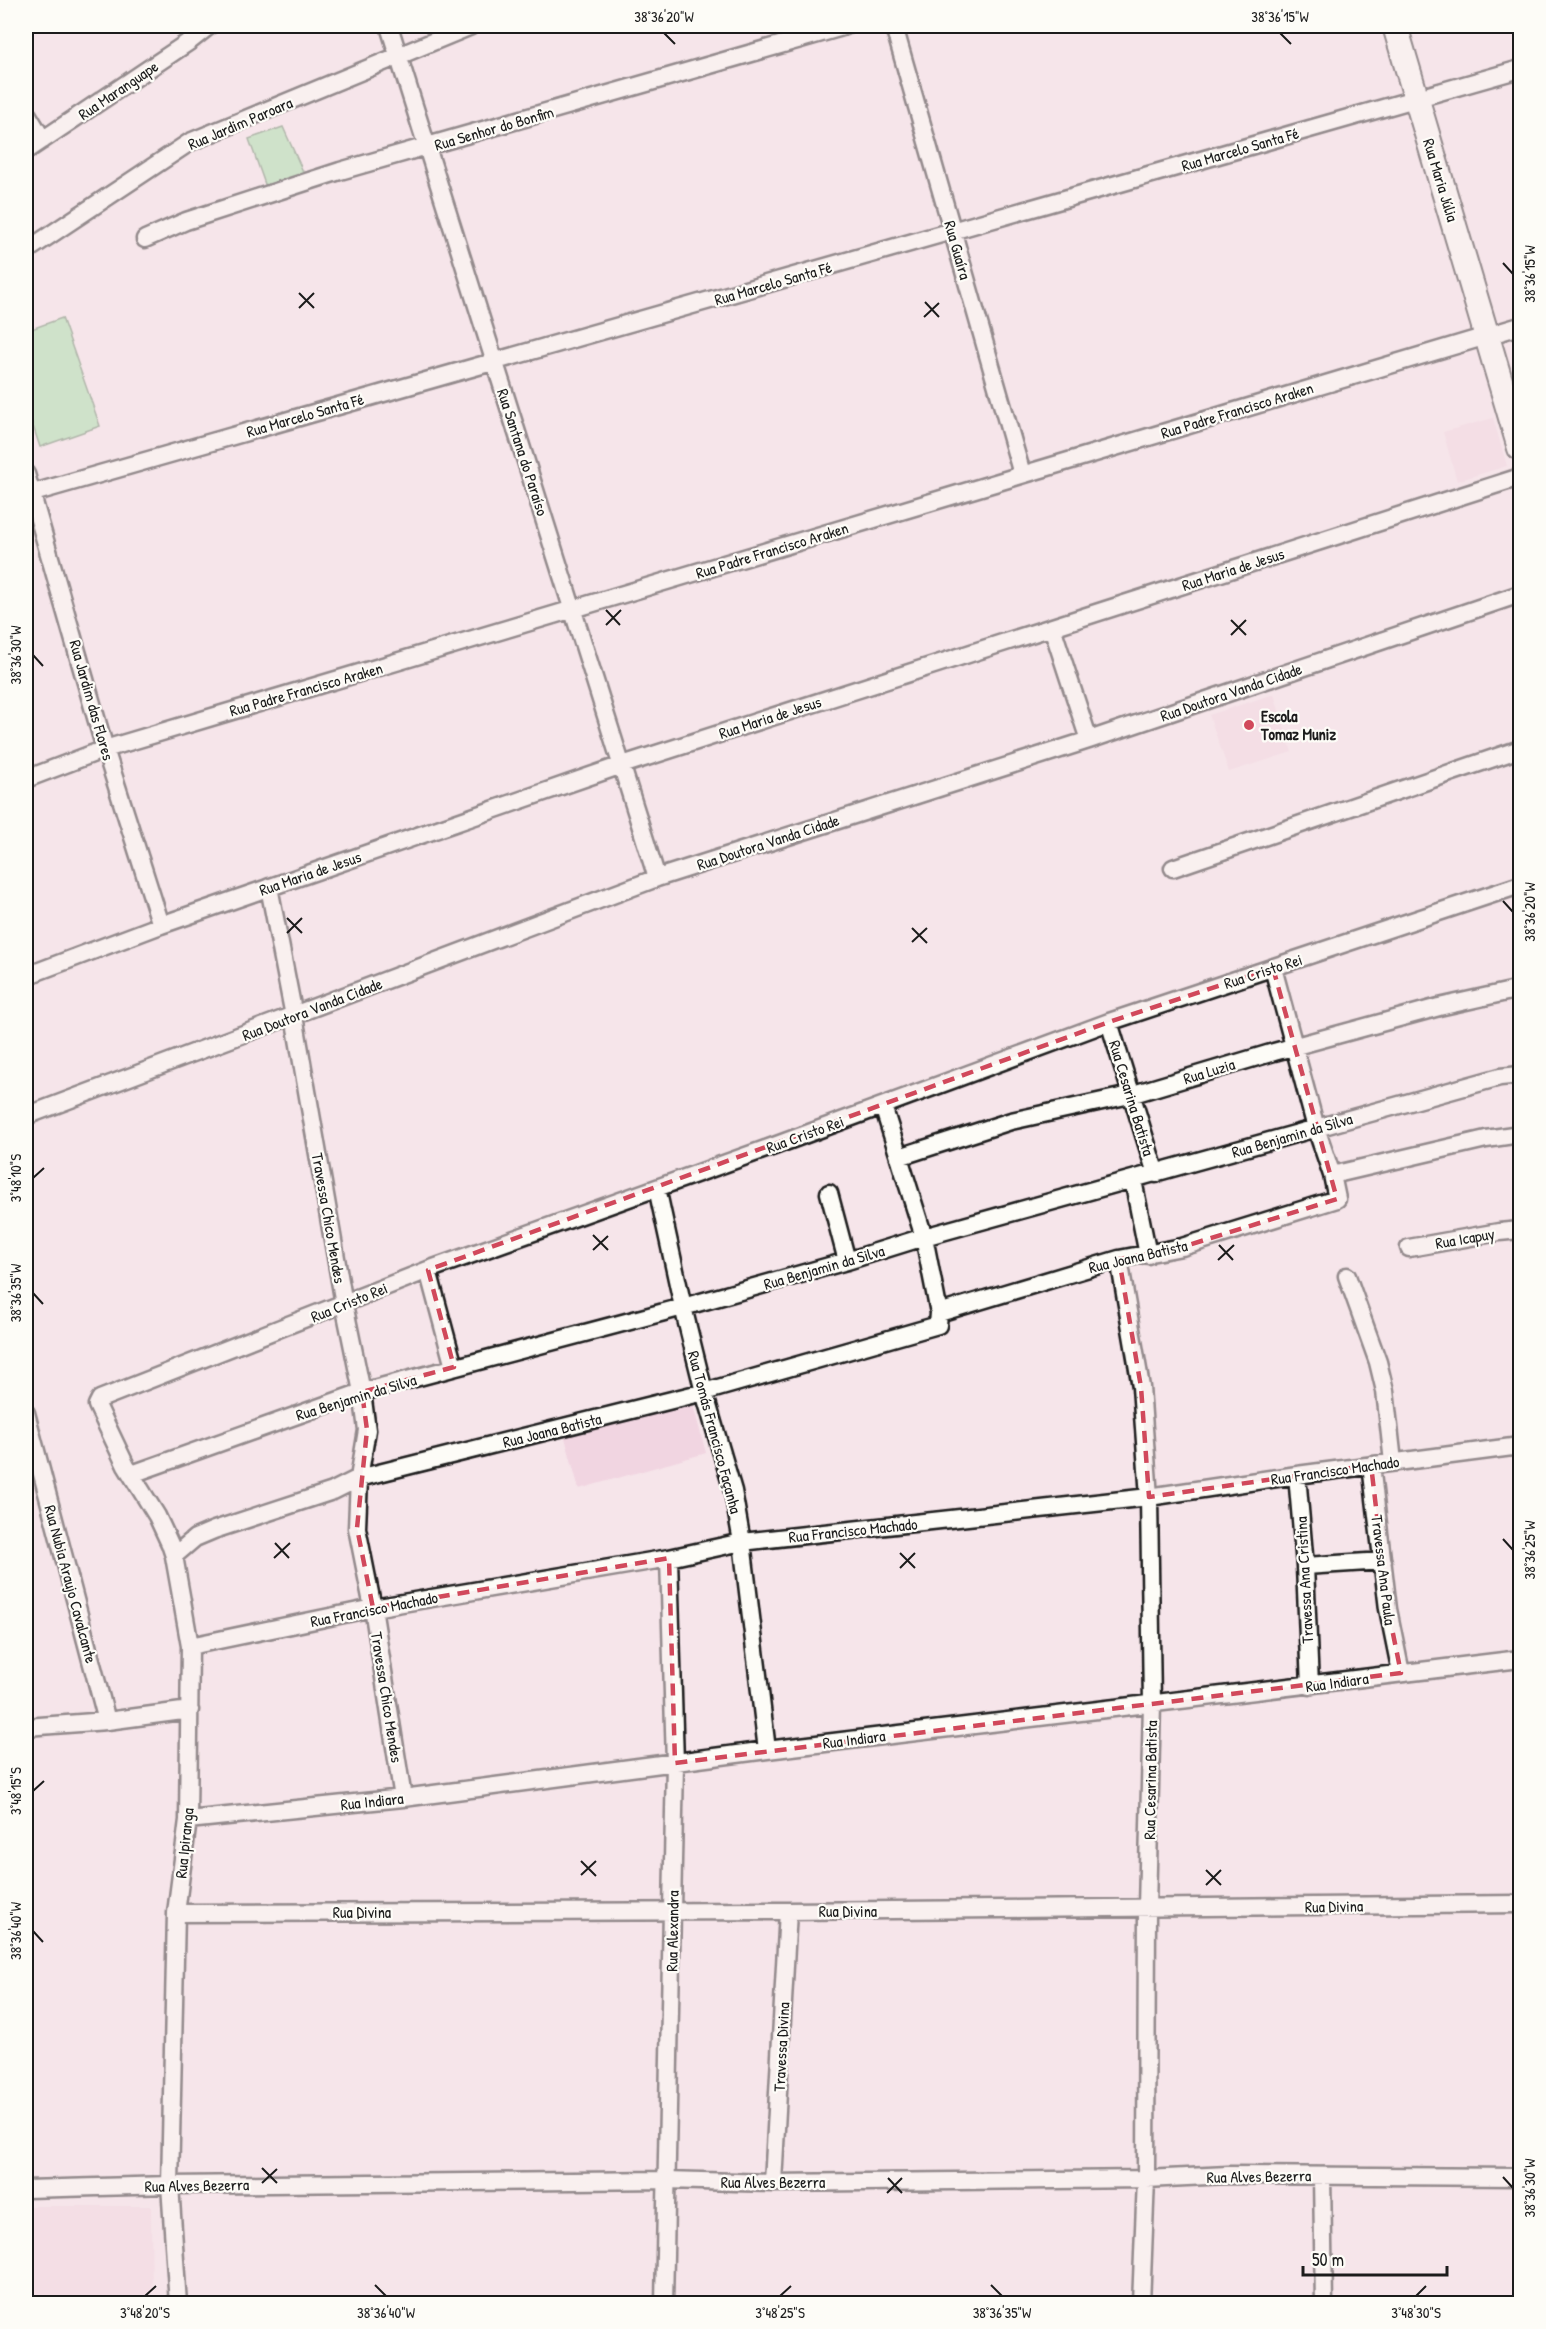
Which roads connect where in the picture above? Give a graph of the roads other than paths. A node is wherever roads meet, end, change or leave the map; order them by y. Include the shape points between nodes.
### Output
1 (209, 26) edge
2 (389, 26) edge
3 (471, 26) edge
4 (846, 26) edge
5 (897, 26) edge
6 (1395, 26) edge
7 (399, 56) junction
8 (1521, 69) edge
9 (1417, 99) junction
10 (26, 112) edge
11 (43, 140) junction
12 (429, 147) junction
13 (26, 151) edge
14 (953, 231) junction
15 (145, 239) dead end
16 (26, 251) edge
17 (1521, 326) edge
18 (1488, 335) junction
19 (495, 362) junction
20 (1521, 448) edge
21 (26, 474) edge
22 (1022, 474) junction
23 (1521, 477) edge
24 (29, 494) edge
25 (1521, 594) edge
26 (574, 610) junction
27 (1052, 627) junction
28 (1089, 740) junction
29 (105, 749) junction
30 (1521, 749) edge
31 (622, 765) junction
32 (26, 779) edge
33 (1173, 868) dead end
34 (657, 878) junction
35 (1521, 885) edge
36 (269, 887) junction
37 (161, 925) junction
38 (1273, 968) junction
39 (26, 976) edge
40 (1521, 989) edge
41 (294, 1016) junction
42 (1109, 1022) junction
43 (1294, 1047) junction
44 (1521, 1075) edge
45 (1130, 1095) junction
46 (883, 1106) junction
47 (26, 1116) edge
48 (1316, 1128) junction
49 (1521, 1134) edge
50 (899, 1157) junction
51 (1156, 1174) junction
52 (1332, 1175) junction
53 (1133, 1180) junction
54 (657, 1188) junction
55 (829, 1193) dead end
56 (1521, 1230) edge
57 (924, 1237) junction
58 (1409, 1248) dead end
59 (1148, 1255) junction
60 (1119, 1259) junction
61 (847, 1261) junction
62 (428, 1270) junction
63 (1347, 1276) dead end
64 (344, 1304) junction
65 (682, 1307) junction
66 (939, 1319) junction
67 (454, 1367) junction
68 (362, 1392) junction
69 (704, 1392) junction
70 (98, 1402) joint
71 (26, 1413) edge
72 (1521, 1446) edge
73 (1393, 1462) junction
74 (1371, 1465) junction
75 (132, 1474) junction
76 (1298, 1475) junction
77 (359, 1478) junction
78 (1149, 1497) junction
79 (742, 1542) junction
80 (174, 1556) junction
81 (669, 1558) junction
82 (1383, 1561) junction
83 (1305, 1566) junction
84 (373, 1608) junction
85 (190, 1646) junction
86 (1521, 1659) edge
87 (1401, 1673) junction
88 (1310, 1686) junction
89 (1152, 1704) junction
90 (190, 1710) junction
91 (107, 1720) junction
92 (26, 1726) edge
93 (767, 1750) junction
94 (675, 1763) junction
95 (403, 1798) junction
96 (188, 1820) junction
97 (1521, 1904) edge
98 (1147, 1908) junction
99 (673, 1910) junction
100 (788, 1911) junction
101 (176, 1913) junction
102 (1322, 2176) junction
103 (1521, 2177) edge
104 (1146, 2179) junction
105 (666, 2180) junction
106 (773, 2183) junction
107 (170, 2185) junction
108 (26, 2189) edge
109 (178, 2304) edge
110 (664, 2304) edge
111 (1141, 2304) edge
112 (1324, 2304) edge

1 - 11 street, Rua Maranguape
2 - 7 street, Rua Santana do Paraíso
3 - 7 street, Rua Jardim Paroara
4 - 12 street, Rua Senhor do Bonfim
5 - 14 street, Rua Guaíra
6 - 9 street, Rua Maria Júlia
7 - 12 street, Rua Santana do Paraíso
7 - 16 street, Rua Jardim Paroara via 190,142
8 - 9 street, Rua Marcelo Santa Fé
9 - 14 street, Rua Marcelo Santa Fé
9 - 18 street, Rua Maria Júlia
10 - 11 street
11 - 13 street, Rua Maranguape
12 - 15 street, Rua Senhor do Bonfim via 197,217
12 - 19 street, Rua Santana do Paraíso
14 - 19 street, Rua Marcelo Santa Fé
14 - 22 street, Rua Guaíra
17 - 18 street, Rua Padre Francisco Araken
18 - 20 street, Rua Maria Júlia
18 - 22 street, Rua Padre Francisco Araken
19 - 24 street, Rua Marcelo Santa Fé
19 - 26 street, Rua Santana do Paraíso
21 - 24 street, Rua Jardim das Flores
22 - 26 street, Rua Padre Francisco Araken
23 - 27 street, Rua Maria de Jesus
24 - 29 street, Rua Jardim das Flores
25 - 28 street, Rua Doutora Vanda Cidade
26 - 29 street, Rua Padre Francisco Araken
26 - 31 street, Rua Santana do Paraíso
27 - 28 street
27 - 31 street, Rua Maria de Jesus
28 - 34 street, Rua Doutora Vanda Cidade
29 - 32 street, Rua Padre Francisco Araken
29 - 37 street, Rua Jardim das Flores
30 - 33 street
31 - 34 street, Rua Santana do Paraíso
31 - 36 street, Rua Maria de Jesus
34 - 41 street, Rua Doutora Vanda Cidade
35 - 38 street, Rua Cristo Rei
36 - 37 street, Rua Maria de Jesus
36 - 41 street, Travessa Chico Mendes
37 - 39 street, Rua Maria de Jesus
38 - 42 street, Rua Cristo Rei
38 - 43 street
40 - 43 street, Rua Luzia
41 - 47 street, Rua Doutora Vanda Cidade
41 - 64 street, Travessa Chico Mendes
42 - 45 street, Rua Cesarina Batista
42 - 46 street, Rua Cristo Rei
43 - 45 street, Rua Luzia
43 - 48 street
44 - 48 street, Rua Benjamin da Silva via 1500,1077
45 - 50 street, Rua Luzia via 1011,1121
45 - 51 street, Rua Cesarina Batista
46 - 50 street
46 - 54 street, Rua Cristo Rei
48 - 51 street, Rua Benjamin da Silva
48 - 52 street
49 - 52 street
50 - 57 street
51 - 53 street, Rua Benjamin da Silva
52 - 59 street, Rua Joana Batista via 1337,1199
53 - 57 street, Rua Benjamin da Silva
53 - 59 street, Rua Cesarina Batista
54 - 62 street, Rua Cristo Rei
54 - 65 street, Rua Tomás Francisco Façanha
55 - 61 street
56 - 58 street, Rua Icapuy
57 - 61 street, Rua Benjamin da Silva
57 - 66 street
59 - 60 street, Rua Joana Batista
60 - 66 street, Rua Joana Batista
60 - 78 street, Rua Cesarina Batista via 1141,1387
61 - 65 street, Rua Benjamin da Silva
62 - 64 street, Rua Cristo Rei
62 - 67 street
63 - 73 street via 1378,1362
64 - 68 street, Travessa Chico Mendes
64 - 70 street, Rua Cristo Rei
65 - 67 street, Rua Benjamin da Silva
65 - 69 street, Rua Tomás Francisco Façanha
66 - 69 street, Rua Joana Batista
67 - 68 street, Rua Benjamin da Silva
68 - 75 street, Rua Benjamin da Silva
68 - 77 street, Travessa Chico Mendes via 367,1430
69 - 77 street, Rua Joana Batista
69 - 79 street, Rua Tomás Francisco Façanha via 733,1491
70 - 75 street, Rua Ipiranga
71 - 91 street, Rua Nubia Araujo Cavalcante
72 - 73 street, Rua Francisco Machado
73 - 74 street, Rua Francisco Machado
74 - 76 street, Rua Francisco Machado
74 - 82 street, Travessa Ana Paula
75 - 80 street, Rua Ipiranga via 157,1516
76 - 78 street, Rua Francisco Machado
76 - 83 street, Travessa Ana Cristina
77 - 80 street, Rua Joana Batista via 333,1491 195,1538
77 - 84 street, Travessa Chico Mendes via 357,1528
78 - 79 street, Rua Francisco Machado
78 - 89 street, Rua Cesarina Batista
79 - 81 street, Rua Francisco Machado
79 - 93 street, Rua Tomás Francisco Façanha
80 - 85 street, Rua Ipiranga
81 - 84 street, Rua Francisco Machado
81 - 94 street, Rua Alexandra
82 - 83 street
82 - 87 street, Travessa Ana Paula
83 - 88 street, Travessa Ana Cristina
84 - 85 street, Rua Francisco Machado
84 - 95 street, Travessa Chico Mendes
85 - 90 street, Rua Ipiranga
86 - 87 street, Rua Indiara
87 - 88 street, Rua Indiara
88 - 89 street, Rua Indiara
89 - 93 street, Rua Indiara
89 - 98 street, Rua Cesarina Batista
90 - 91 street
90 - 96 street, Rua Ipiranga
91 - 92 street
93 - 94 street, Rua Indiara
94 - 95 street, Rua Indiara
94 - 99 street, Rua Alexandra
95 - 96 street, Rua Indiara
96 - 101 street, Rua Ipiranga
97 - 98 street, Rua Divina
98 - 100 street, Rua Divina
98 - 104 street, Rua Cesarina Batista
99 - 100 street, Rua Divina
99 - 101 street, Rua Divina
99 - 105 street, Rua Alexandra
100 - 106 street, Travessa Divina
101 - 107 street, Rua Ipiranga
102 - 103 street, Rua Alves Bezerra
102 - 104 street, Rua Alves Bezerra
102 - 112 street
104 - 106 street, Rua Alves Bezerra
104 - 111 street, Rua Cesarina Batista
105 - 106 street, Rua Alves Bezerra
105 - 107 street, Rua Alves Bezerra
105 - 110 street, Rua Alexandra
107 - 108 street, Rua Alves Bezerra
107 - 109 street, Rua Ipiranga

